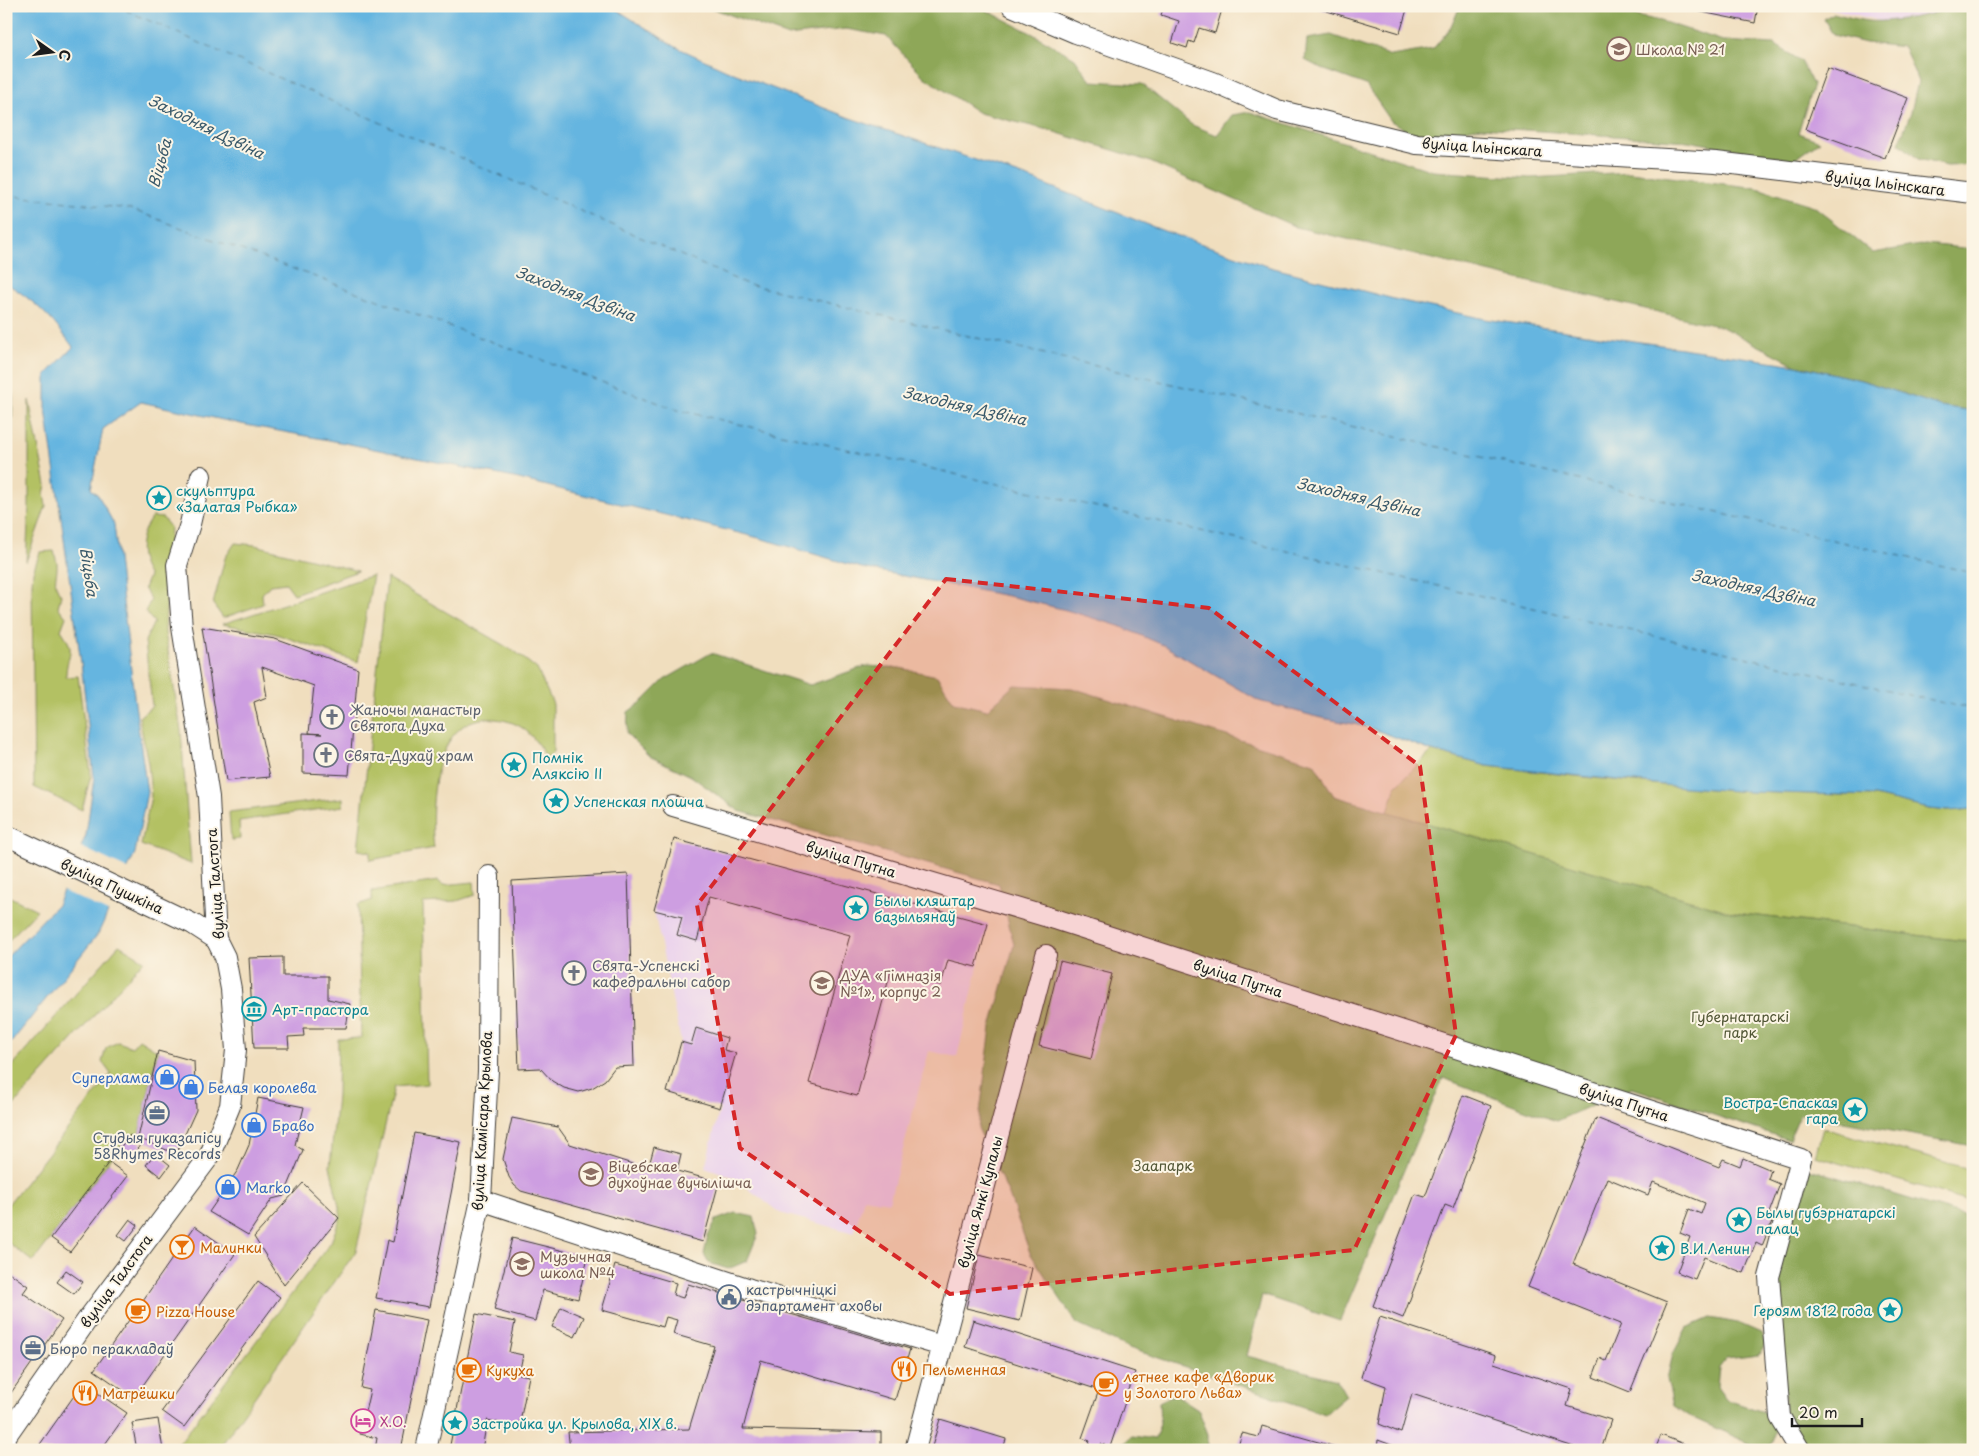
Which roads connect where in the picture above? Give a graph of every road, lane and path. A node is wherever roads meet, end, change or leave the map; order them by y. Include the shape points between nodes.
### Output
1 (1012, 6) edge
2 (1973, 193) edge
3 (201, 476) dead end
4 (673, 806) dead end
5 (10, 837) edge
6 (489, 876) dead end
7 (216, 939) junction
8 (1046, 955) dead end
9 (481, 1200) junction
10 (942, 1346) junction
11 (6, 1436) edge
12 (426, 1450) edge
13 (915, 1450) edge
14 (1800, 1450) edge

1 - 2 street, вуліца Ільінскага via 1076,33 1213,82 1277,110 1417,144 1716,162
3 - 7 street, вуліца Талстога via 177,565 182,627 209,797
4 - 14 street, вуліца Путна via 1058,920 1801,1159 1769,1277 1780,1417
5 - 7 street, вуліца Пушкіна via 193,924
6 - 9 street, вуліца Камісара Крылова via 488,1071
7 - 11 street, вуліца Талстога via 225,957 236,1050 230,1106 209,1158 87,1320
8 - 10 street, вуліца Янкі Купалы
9 - 10 street via 750,1289
9 - 12 street, вуліца Камісара Крылова
10 - 13 street, вуліца Янкі Купалы

